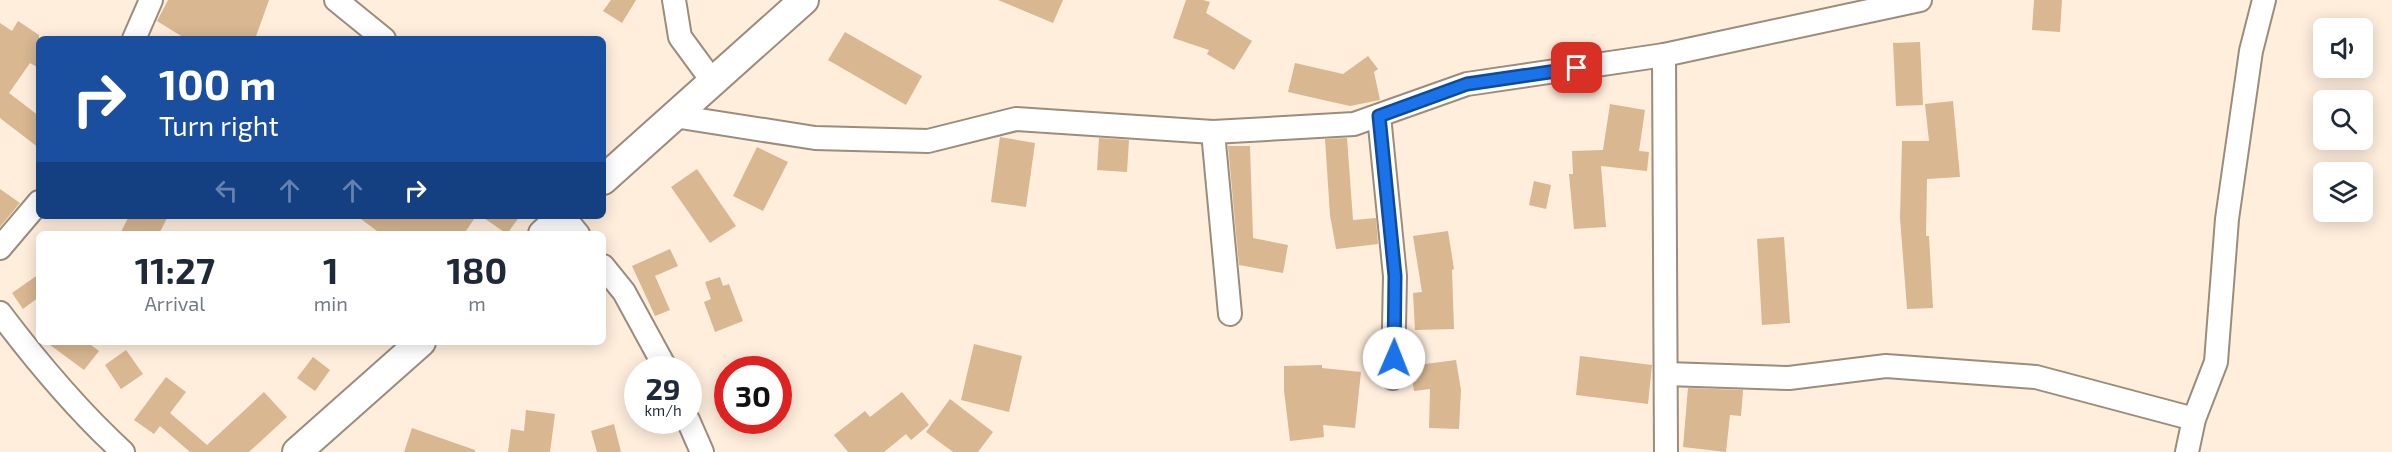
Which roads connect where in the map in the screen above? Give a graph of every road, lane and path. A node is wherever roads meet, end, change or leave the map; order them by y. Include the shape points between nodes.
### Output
1 (151, 0) edge
2 (336, 0) edge
3 (674, 0) edge
4 (804, 0) edge
5 (1920, 0) edge
6 (2264, 0) edge
7 (135, 36) edge
8 (380, 36) edge
9 (1664, 55) junction
10 (713, 82) junction
11 (674, 116) junction
12 (1379, 116) junction
13 (1213, 132) junction
14 (606, 177) edge
15 (36, 206) edge
16 (560, 219) edge
17 (566, 219) edge
18 (546, 231) edge
19 (576, 231) edge
20 (0, 248) edge
21 (606, 270) edge
22 (0, 313) edge
23 (1230, 314) dead end
24 (418, 345) edge
25 (659, 356) edge
26 (1666, 374) junction
27 (1393, 378) dead end
28 (2194, 419) junction
29 (694, 434) edge
30 (123, 452) edge
31 (297, 452) edge
32 (702, 452) edge
33 (1666, 452) edge
34 (2187, 452) edge

1 - 7 street
2 - 8 street
3 - 10 street via 680,37
4 - 10 main road
5 - 9 street
6 - 28 street via 2251,51 2227,219 2216,362
9 - 12 street via 1467,84
9 - 26 street
10 - 11 main road
11 - 13 street via 815,138 872,140 928,141 1016,118
11 - 14 main road
12 - 13 street via 1354,124
12 - 27 street via 1395,276
13 - 23 street
15 - 20 street
16 - 18 main road
17 - 19 street
21 - 25 street via 624,292
22 - 30 street via 33,356
24 - 31 main road
26 - 28 street via 1790,378 1886,366 2036,377
26 - 33 street
28 - 34 street
29 - 32 street

